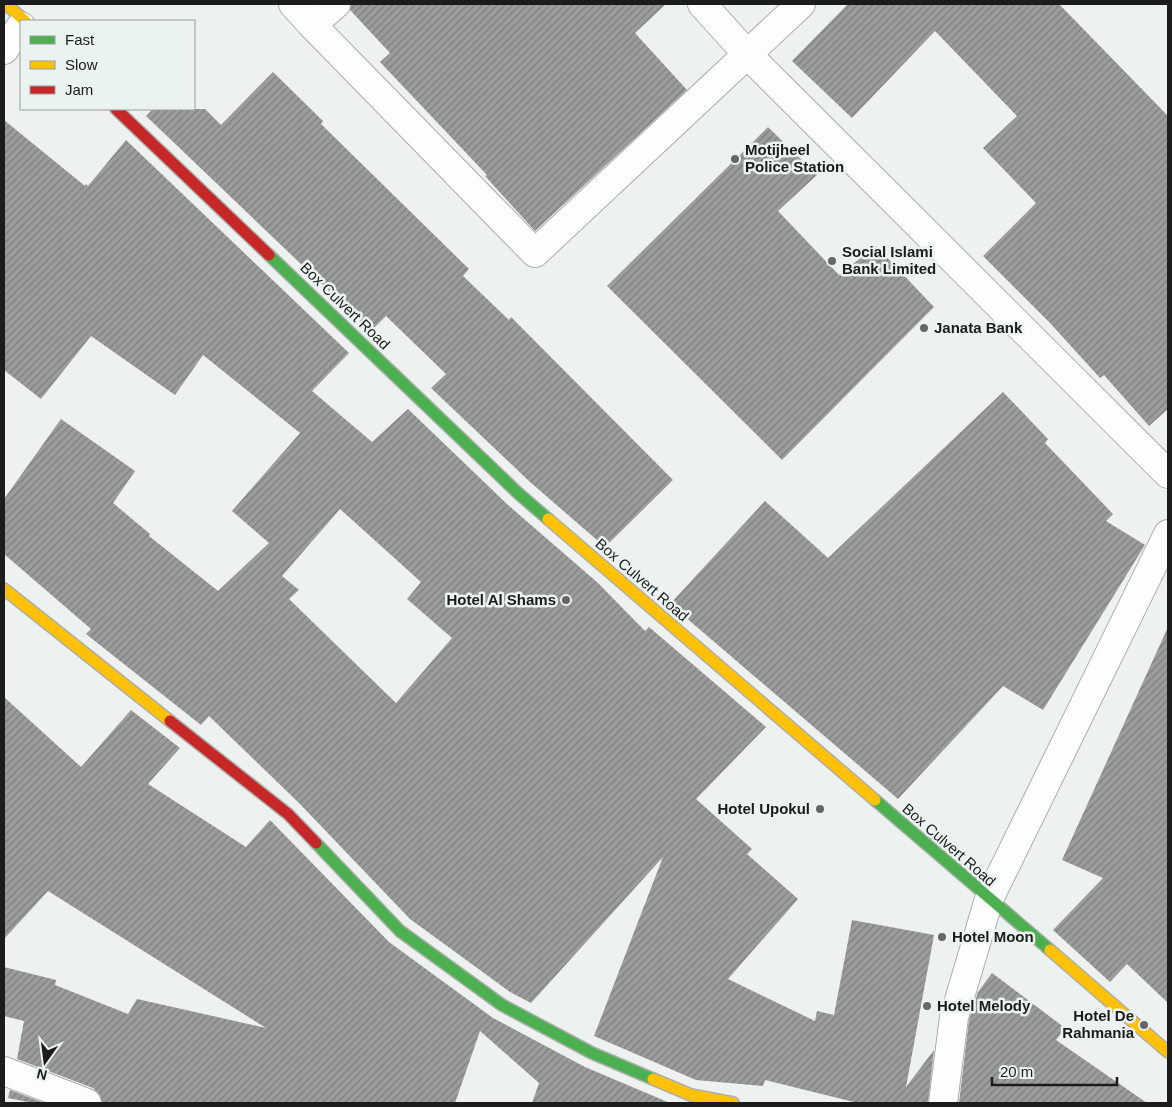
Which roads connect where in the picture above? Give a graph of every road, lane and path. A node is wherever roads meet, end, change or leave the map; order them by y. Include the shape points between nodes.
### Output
1 (6, 4) edge
2 (293, 4) edge
3 (336, 4) edge
4 (702, 4) edge
5 (801, 4) edge
6 (24, 20) edge
7 (312, 25) junction
8 (20, 27) edge
9 (4, 50) edge
10 (748, 55) junction
11 (117, 110) edge
12 (1168, 474) edge
13 (1168, 534) edge
14 (4, 589) edge
15 (989, 899) junction
16 (1168, 1052) edge
17 (4, 1071) edge
18 (87, 1103) edge
19 (733, 1103) edge
20 (943, 1103) edge

1 - 6 street
2 - 7 street
3 - 7 street
4 - 10 street
5 - 10 street
7 - 10 street via 535,253
8 - 9 street
10 - 12 street
11 - 15 street, Box Culvert Road via 520,494
13 - 15 street
14 - 19 street via 288,814 400,931 502,1005 592,1053 691,1095
15 - 16 street, Box Culvert Road
15 - 20 street via 954,1017
17 - 18 street

